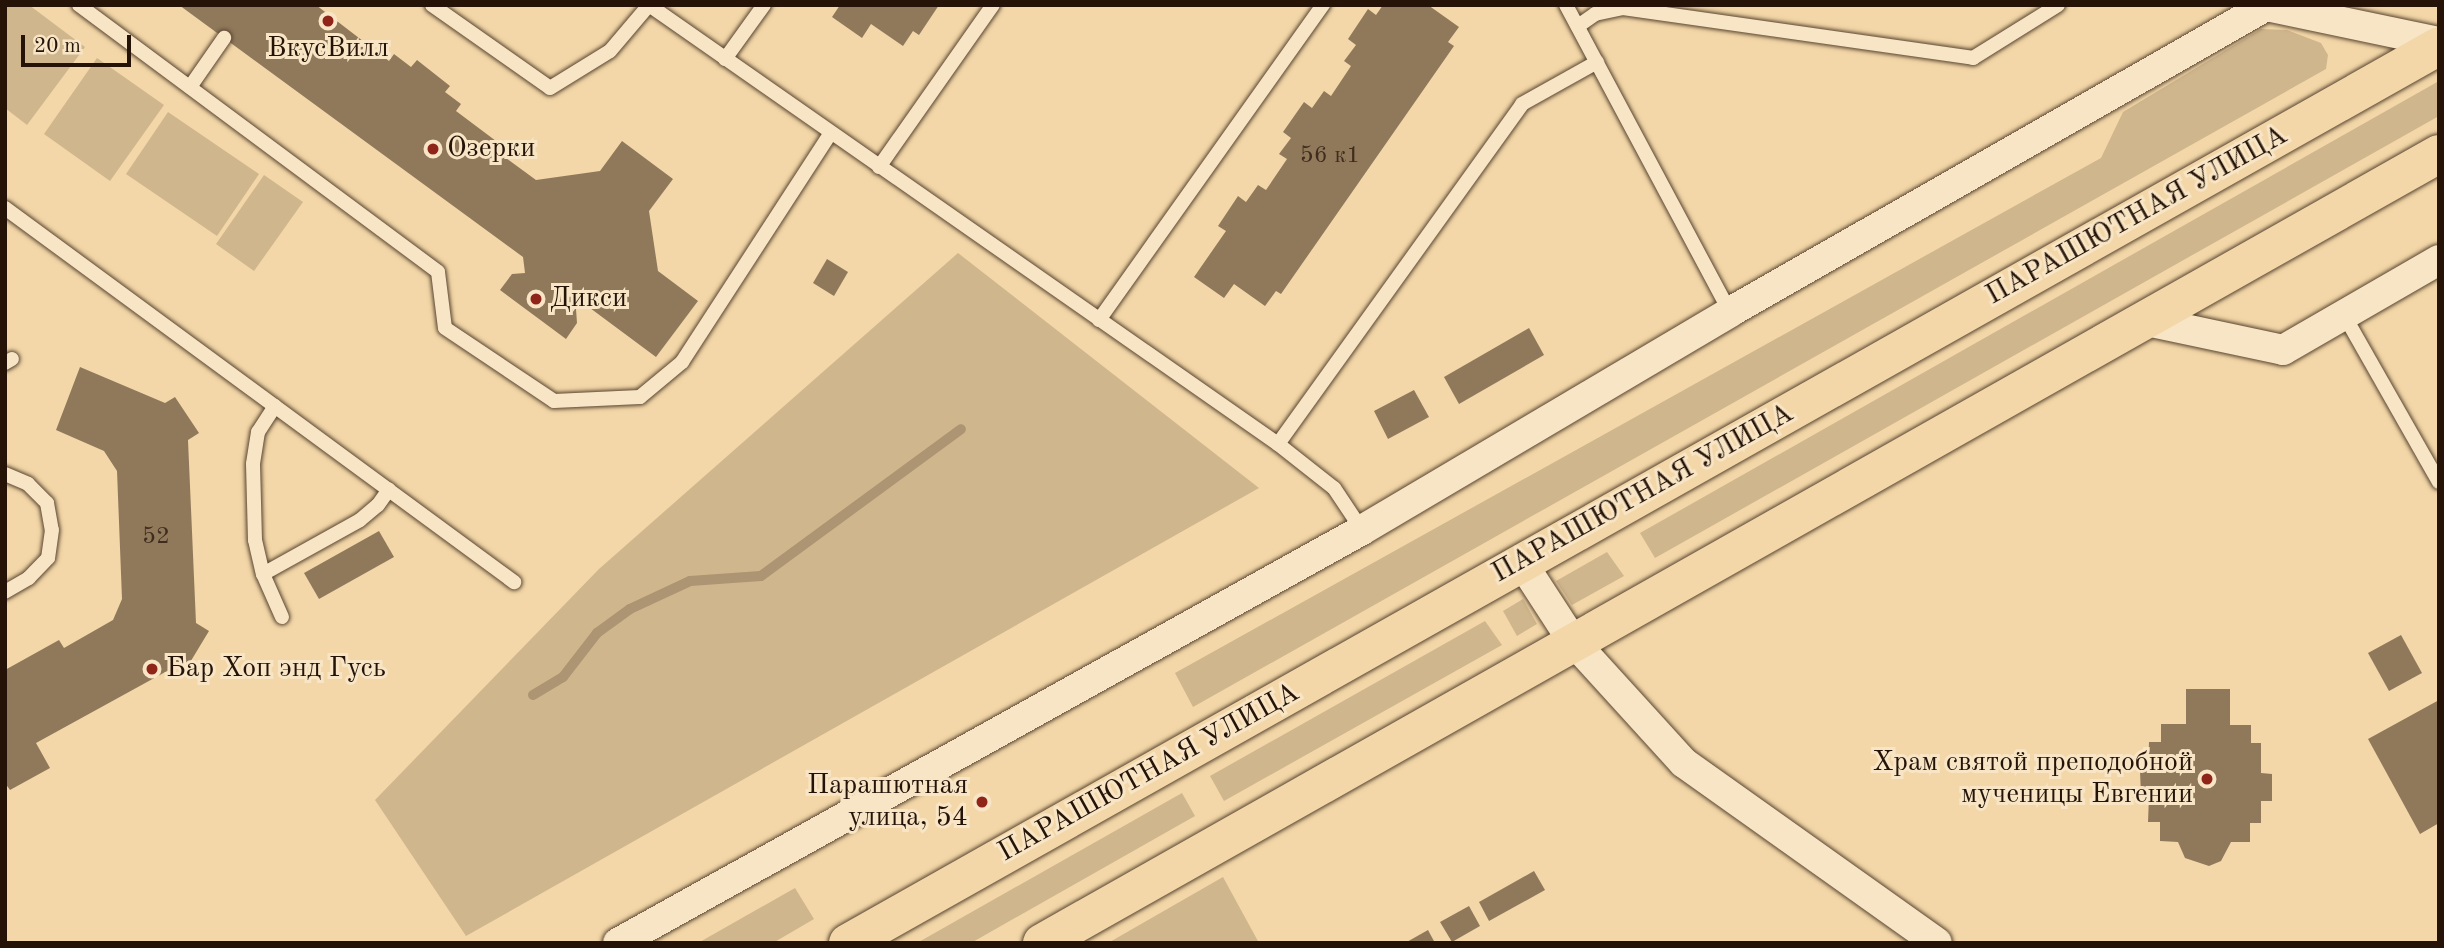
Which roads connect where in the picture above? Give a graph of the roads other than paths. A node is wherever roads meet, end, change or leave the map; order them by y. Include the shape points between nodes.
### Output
1 (79, 5) edge
2 (432, 5) edge
3 (649, 5) edge
4 (764, 5) edge
5 (993, 5) edge
6 (1323, 5) edge
7 (1566, 5) edge
8 (2058, 5) edge
9 (2267, 6) edge
10 (1578, 26) junction
11 (225, 38) dead end
12 (2439, 44) edge
13 (725, 59) junction
14 (1597, 62) junction
15 (190, 87) junction
16 (830, 134) junction
17 (2439, 154) edge
18 (879, 167) junction
19 (5, 208) edge
20 (2439, 260) edge
21 (1730, 312) junction
22 (2344, 315) junction
23 (1100, 320) junction
24 (2147, 321) junction
25 (275, 406) junction
26 (1278, 444) junction
27 (5, 474) edge
28 (2439, 482) edge
29 (389, 489) junction
30 (1363, 530) junction
31 (1522, 563) junction
32 (263, 574) junction
33 (514, 582) dead end
34 (5, 592) edge
35 (282, 617) dead end
36 (1572, 640) junction
37 (618, 943) edge
38 (848, 943) edge
39 (1042, 943) edge
40 (1937, 943) edge

1 - 15 lane
2 - 3 lane via 550,88 610,51
3 - 13 lane
4 - 13 lane
5 - 18 lane
6 - 23 lane
7 - 10 lane
8 - 10 lane via 1973,58 1623,8 1595,14
9 - 12 street
9 - 21 street
10 - 14 lane
11 - 15 lane
12 - 31 main road, ПАРАШЮТНАЯ УЛИЦА
13 - 16 lane
14 - 21 lane
14 - 26 lane via 1522,103
15 - 16 lane via 438,272 445,328 554,401 640,397 682,362
16 - 18 lane
17 - 24 main road
18 - 23 lane
19 - 25 lane
20 - 22 street
21 - 30 street
22 - 24 street via 2283,350
22 - 28 lane
23 - 26 lane
24 - 36 main road
25 - 29 lane
25 - 32 lane via 258,432 253,464 255,540
26 - 30 lane via 1334,488
27 - 34 lane via 28,484 47,503 52,530 48,558 29,578
29 - 32 lane via 360,520
29 - 33 lane
30 - 37 street
31 - 36 street
31 - 38 main road, ПАРАШЮТНАЯ УЛИЦА
32 - 35 lane
36 - 39 main road
36 - 40 street via 1684,763

